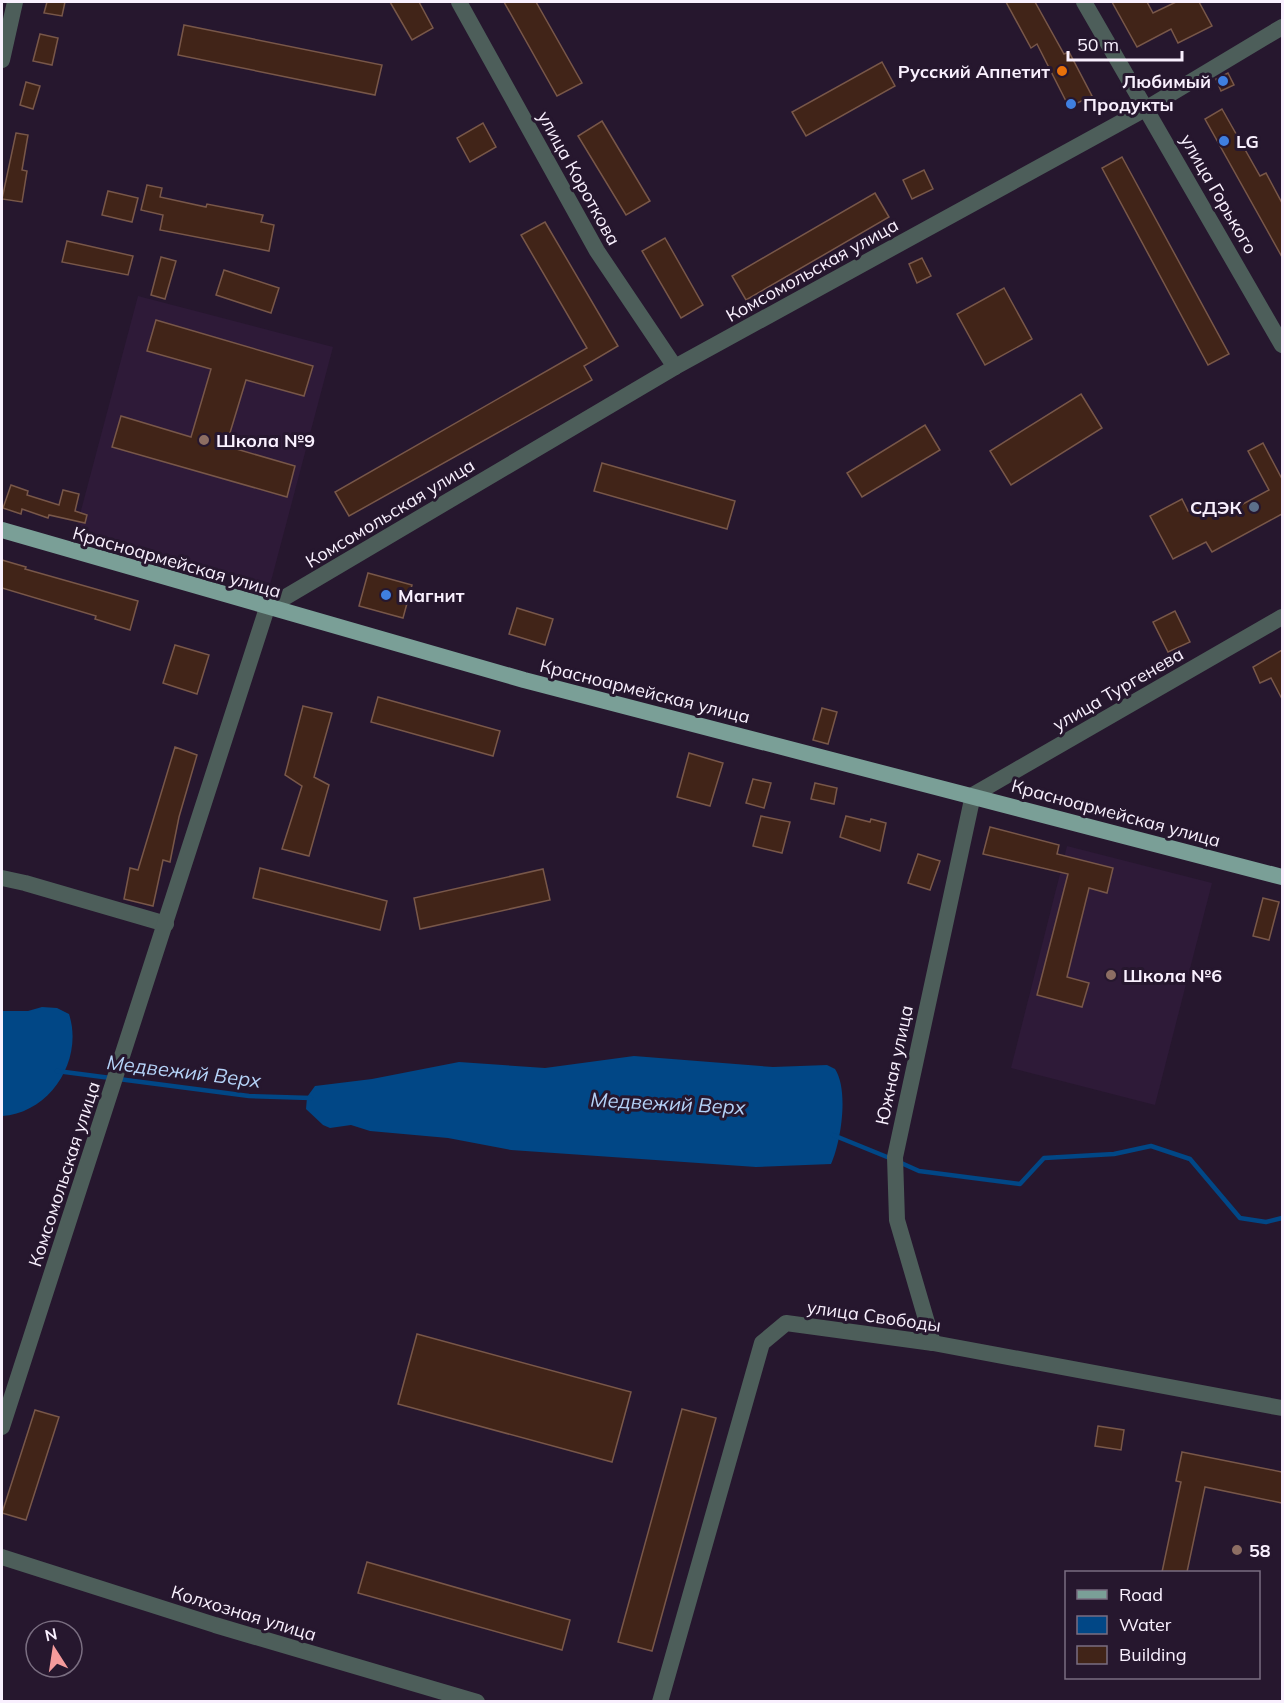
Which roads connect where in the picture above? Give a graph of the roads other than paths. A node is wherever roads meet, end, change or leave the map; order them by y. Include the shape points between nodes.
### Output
1 (15, 2) edge
2 (459, 2) edge
3 (1084, 2) edge
4 (1282, 27) edge
5 (2, 60) edge
6 (1147, 108) junction
7 (1282, 345) edge
8 (675, 368) junction
9 (2, 530) edge
10 (267, 608) junction
11 (1282, 617) edge
12 (973, 795) junction
13 (1282, 877) edge
14 (2, 878) edge
15 (166, 924) junction
16 (933, 1343) junction
17 (1282, 1408) edge
18 (2, 1427) edge
19 (2, 1557) edge
20 (477, 1701) edge
21 (660, 1701) edge

1 - 5 street
2 - 8 street, улица Короткова via 597,251
3 - 6 street, улица Горького
4 - 6 street, Комсомольская улица
6 - 7 street, улица Горького
6 - 8 street, Комсомольская улица
8 - 10 street, Комсомольская улица
9 - 10 main road, Красноармейская улица
10 - 12 main road, Красноармейская улица via 524,680
10 - 15 street, Комсомольская улица
11 - 12 street, улица Тургенева
12 - 13 main road, Красноармейская улица
12 - 16 street, Южная улица via 895,1157 897,1220
14 - 15 street
15 - 18 street, Комсомольская улица
16 - 17 street, улица Свободы
16 - 21 street, улица Свободы via 786,1323 762,1343
19 - 20 street, Колхозная улица via 215,1625

